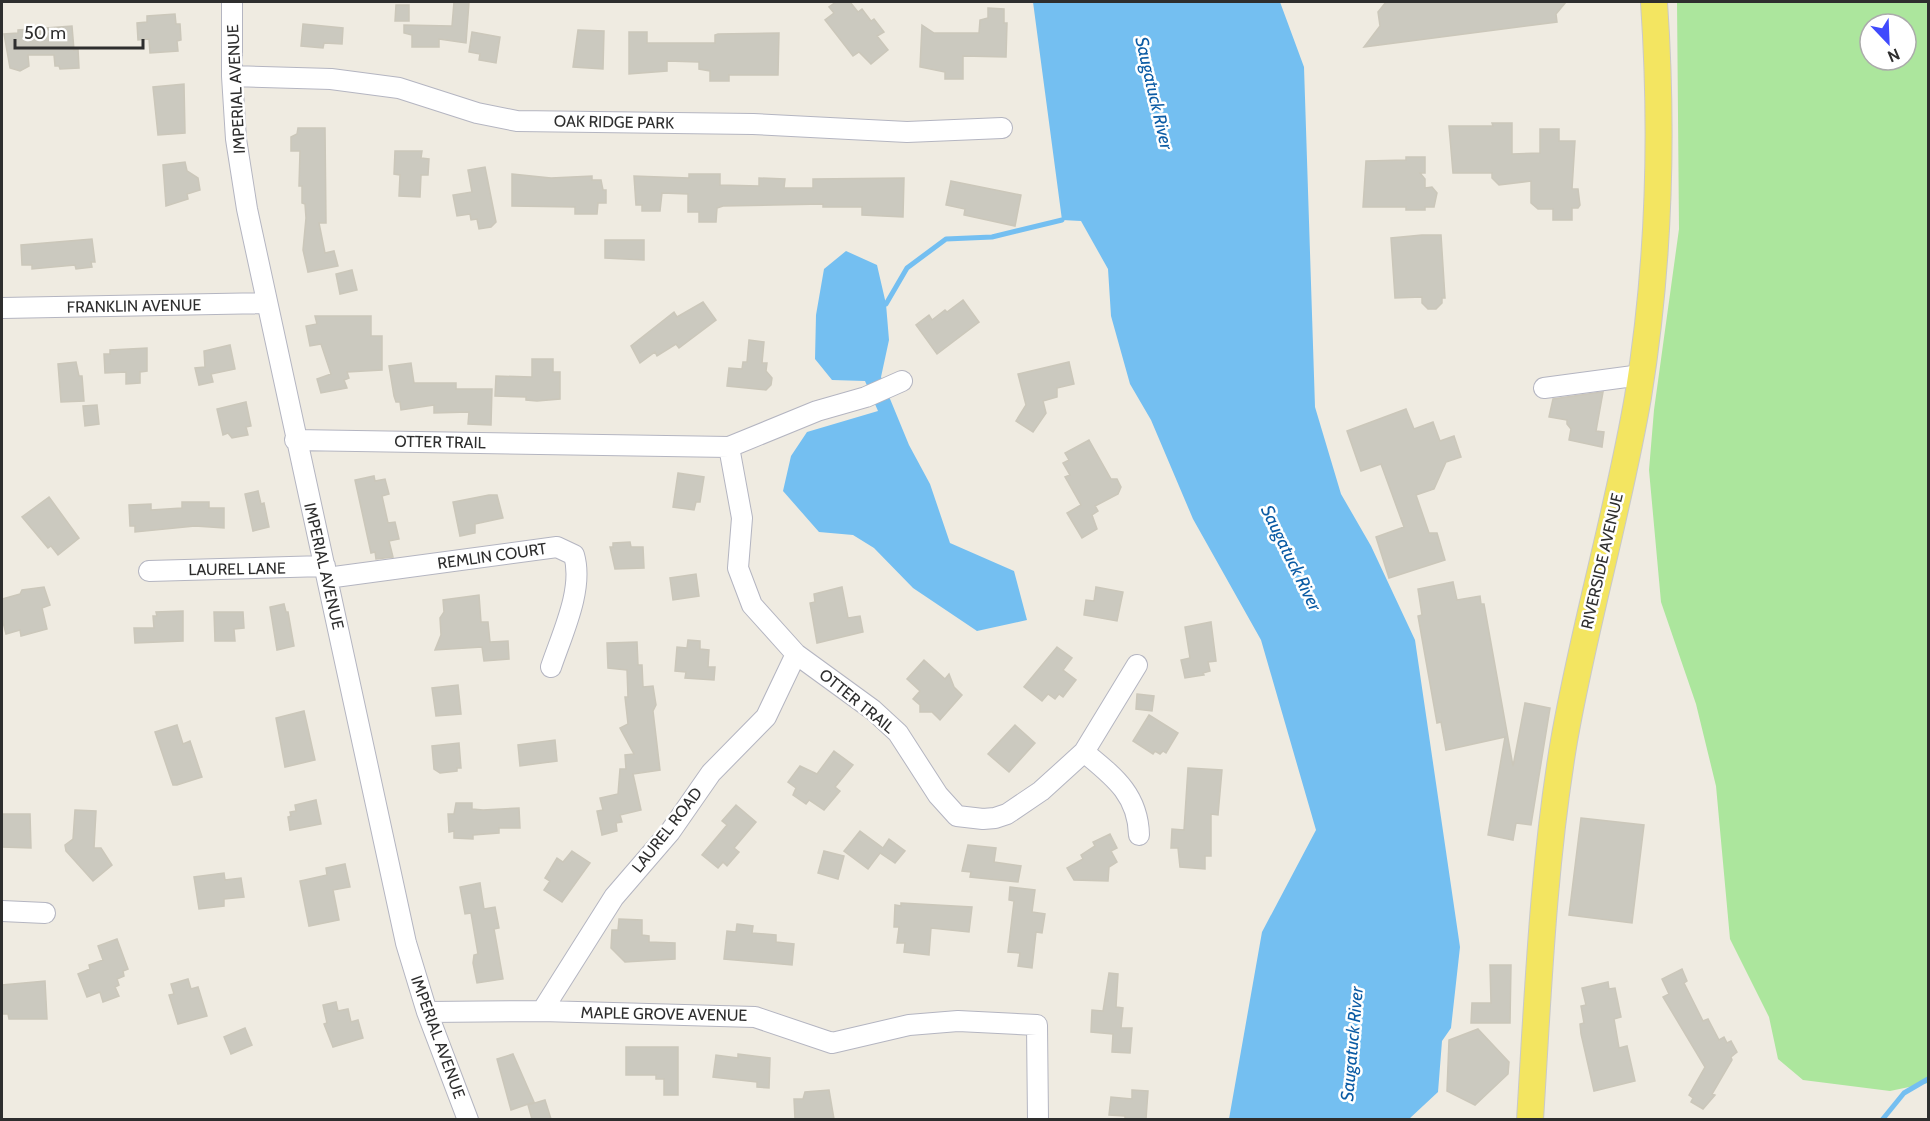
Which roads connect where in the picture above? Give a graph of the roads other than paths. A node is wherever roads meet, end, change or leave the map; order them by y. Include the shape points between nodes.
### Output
1 (232, 2) edge
2 (1654, 2) edge
3 (232, 76) junction
4 (1002, 128) dead end
5 (266, 303) junction
6 (2, 308) edge
7 (1641, 375) junction
8 (899, 382) dead end
9 (1544, 388) dead end
10 (296, 440) junction
11 (729, 447) junction
12 (149, 571) dead end
13 (326, 572) junction
14 (796, 654) junction
15 (1137, 665) dead end
16 (551, 667) dead end
17 (1084, 752) junction
18 (1139, 835) dead end
19 (2, 911) edge
20 (45, 913) dead end
21 (542, 1011) junction
22 (427, 1012) junction
23 (468, 1119) edge
24 (1038, 1119) edge
25 (1530, 1119) edge

1 - 3 street, IMPERIAL AVENUE
2 - 7 main road, RIVERSIDE AVENUE via 1659,78 1654,250
3 - 4 street, OAK RIDGE PARK via 331,79 399,88 477,113 517,121 753,124 907,132
3 - 5 street, IMPERIAL AVENUE via 236,139
5 - 6 street, FRANKLIN AVENUE
5 - 10 street, IMPERIAL AVENUE
7 - 9 street
7 - 25 main road, RIVERSIDE AVENUE via 1579,661 1559,775 1544,909
8 - 11 street, OTTER TRAIL
10 - 11 street, OTTER TRAIL
10 - 13 street, IMPERIAL AVENUE
11 - 14 street, OTTER TRAIL via 741,518 738,568 752,605
12 - 13 street, LAUREL LANE
13 - 16 street, REMLIN COURT via 557,547 574,555 578,568 570,610
13 - 22 street, IMPERIAL AVENUE via 399,915
14 - 17 street, OTTER TRAIL via 898,733 938,795 957,816 983,819 1007,814 1041,791
14 - 21 street, LAUREL ROAD via 766,717 711,772 670,832 614,897
15 - 17 street, OTTER TRAIL
17 - 18 street via 1114,777 1131,799 1138,815
19 - 20 street
21 - 22 street, MAPLE GROVE AVENUE
21 - 24 street, MAPLE GROVE AVENUE via 755,1017 832,1043 909,1025 958,1021 1037,1025
22 - 23 street, IMPERIAL AVENUE

